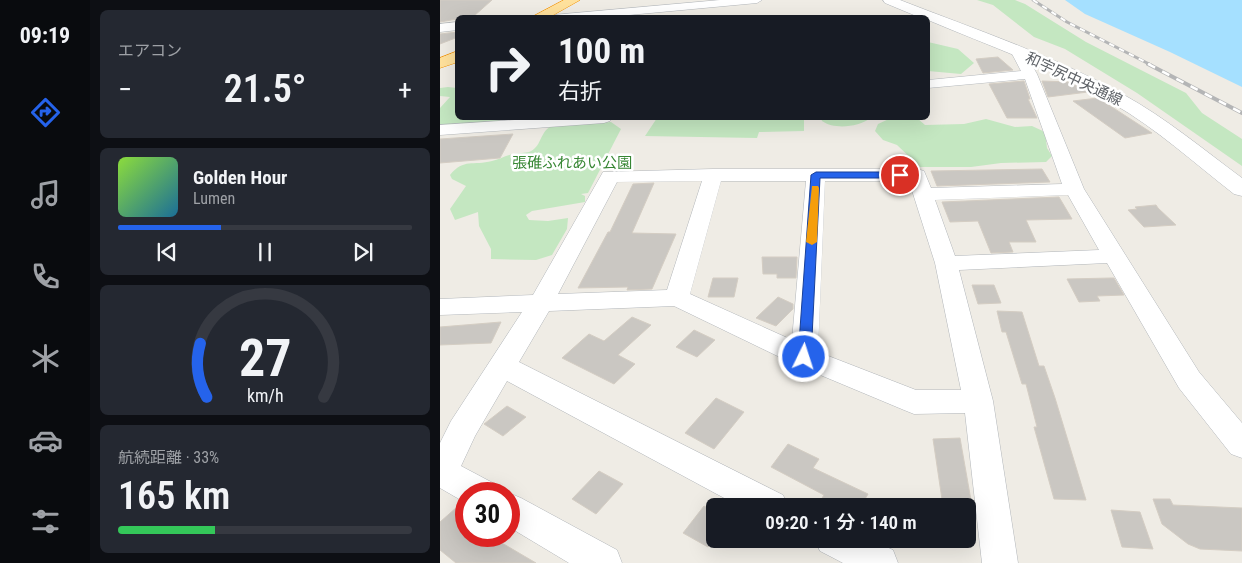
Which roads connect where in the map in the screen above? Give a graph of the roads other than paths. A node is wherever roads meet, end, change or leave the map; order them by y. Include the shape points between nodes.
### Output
1 (574, 0) edge
2 (588, 0) edge
3 (757, 0) edge
4 (889, 0) edge
5 (648, 13) edge
6 (542, 15) edge
7 (557, 15) edge
8 (602, 15) edge
9 (926, 15) edge
10 (930, 17) edge
11 (455, 26) edge
12 (440, 28) edge
13 (455, 50) edge
14 (1018, 52) junction
15 (440, 56) edge
16 (455, 57) edge
17 (440, 63) edge
18 (1030, 74) junction
19 (930, 84) edge
20 (577, 120) edge
21 (440, 130) edge
22 (713, 175) junction
23 (816, 175) junction
24 (1074, 189) junction
25 (1242, 189) edge
26 (923, 194) junction
27 (1113, 256) junction
28 (946, 263) junction
29 (677, 298) junction
30 (542, 303) junction
31 (440, 307) edge
32 (804, 357) junction
33 (503, 366) junction
34 (978, 401) junction
35 (451, 431) edge
36 (1242, 445) edge
37 (460, 482) edge
38 (756, 498) edge
39 (520, 515) edge
40 (851, 548) edge
41 (604, 563) edge
42 (880, 563) edge
43 (1000, 563) edge

1 - 6 highway
2 - 7 highway
3 - 5 street
4 - 9 street, 和宇尻中央通線
5 - 8 street
10 - 14 street, 和宇尻中央通線
11 - 12 street
13 - 15 highway
14 - 18 street
14 - 25 street, 和宇尻中央通線 via 1088,83 1145,115
16 - 17 highway
18 - 19 street
18 - 24 street
20 - 21 street
22 - 23 street
22 - 29 street
22 - 30 street via 610,176
23 - 26 street via 917,175
23 - 32 street
24 - 26 street
24 - 27 street
26 - 28 street
27 - 28 street
27 - 36 street via 1188,380
28 - 34 street
29 - 30 street
29 - 32 street
30 - 31 street
30 - 33 street
32 - 34 street via 914,402
33 - 35 street
33 - 38 street
34 - 43 street
35 - 37 street via 442,472
39 - 41 street
40 - 42 street

